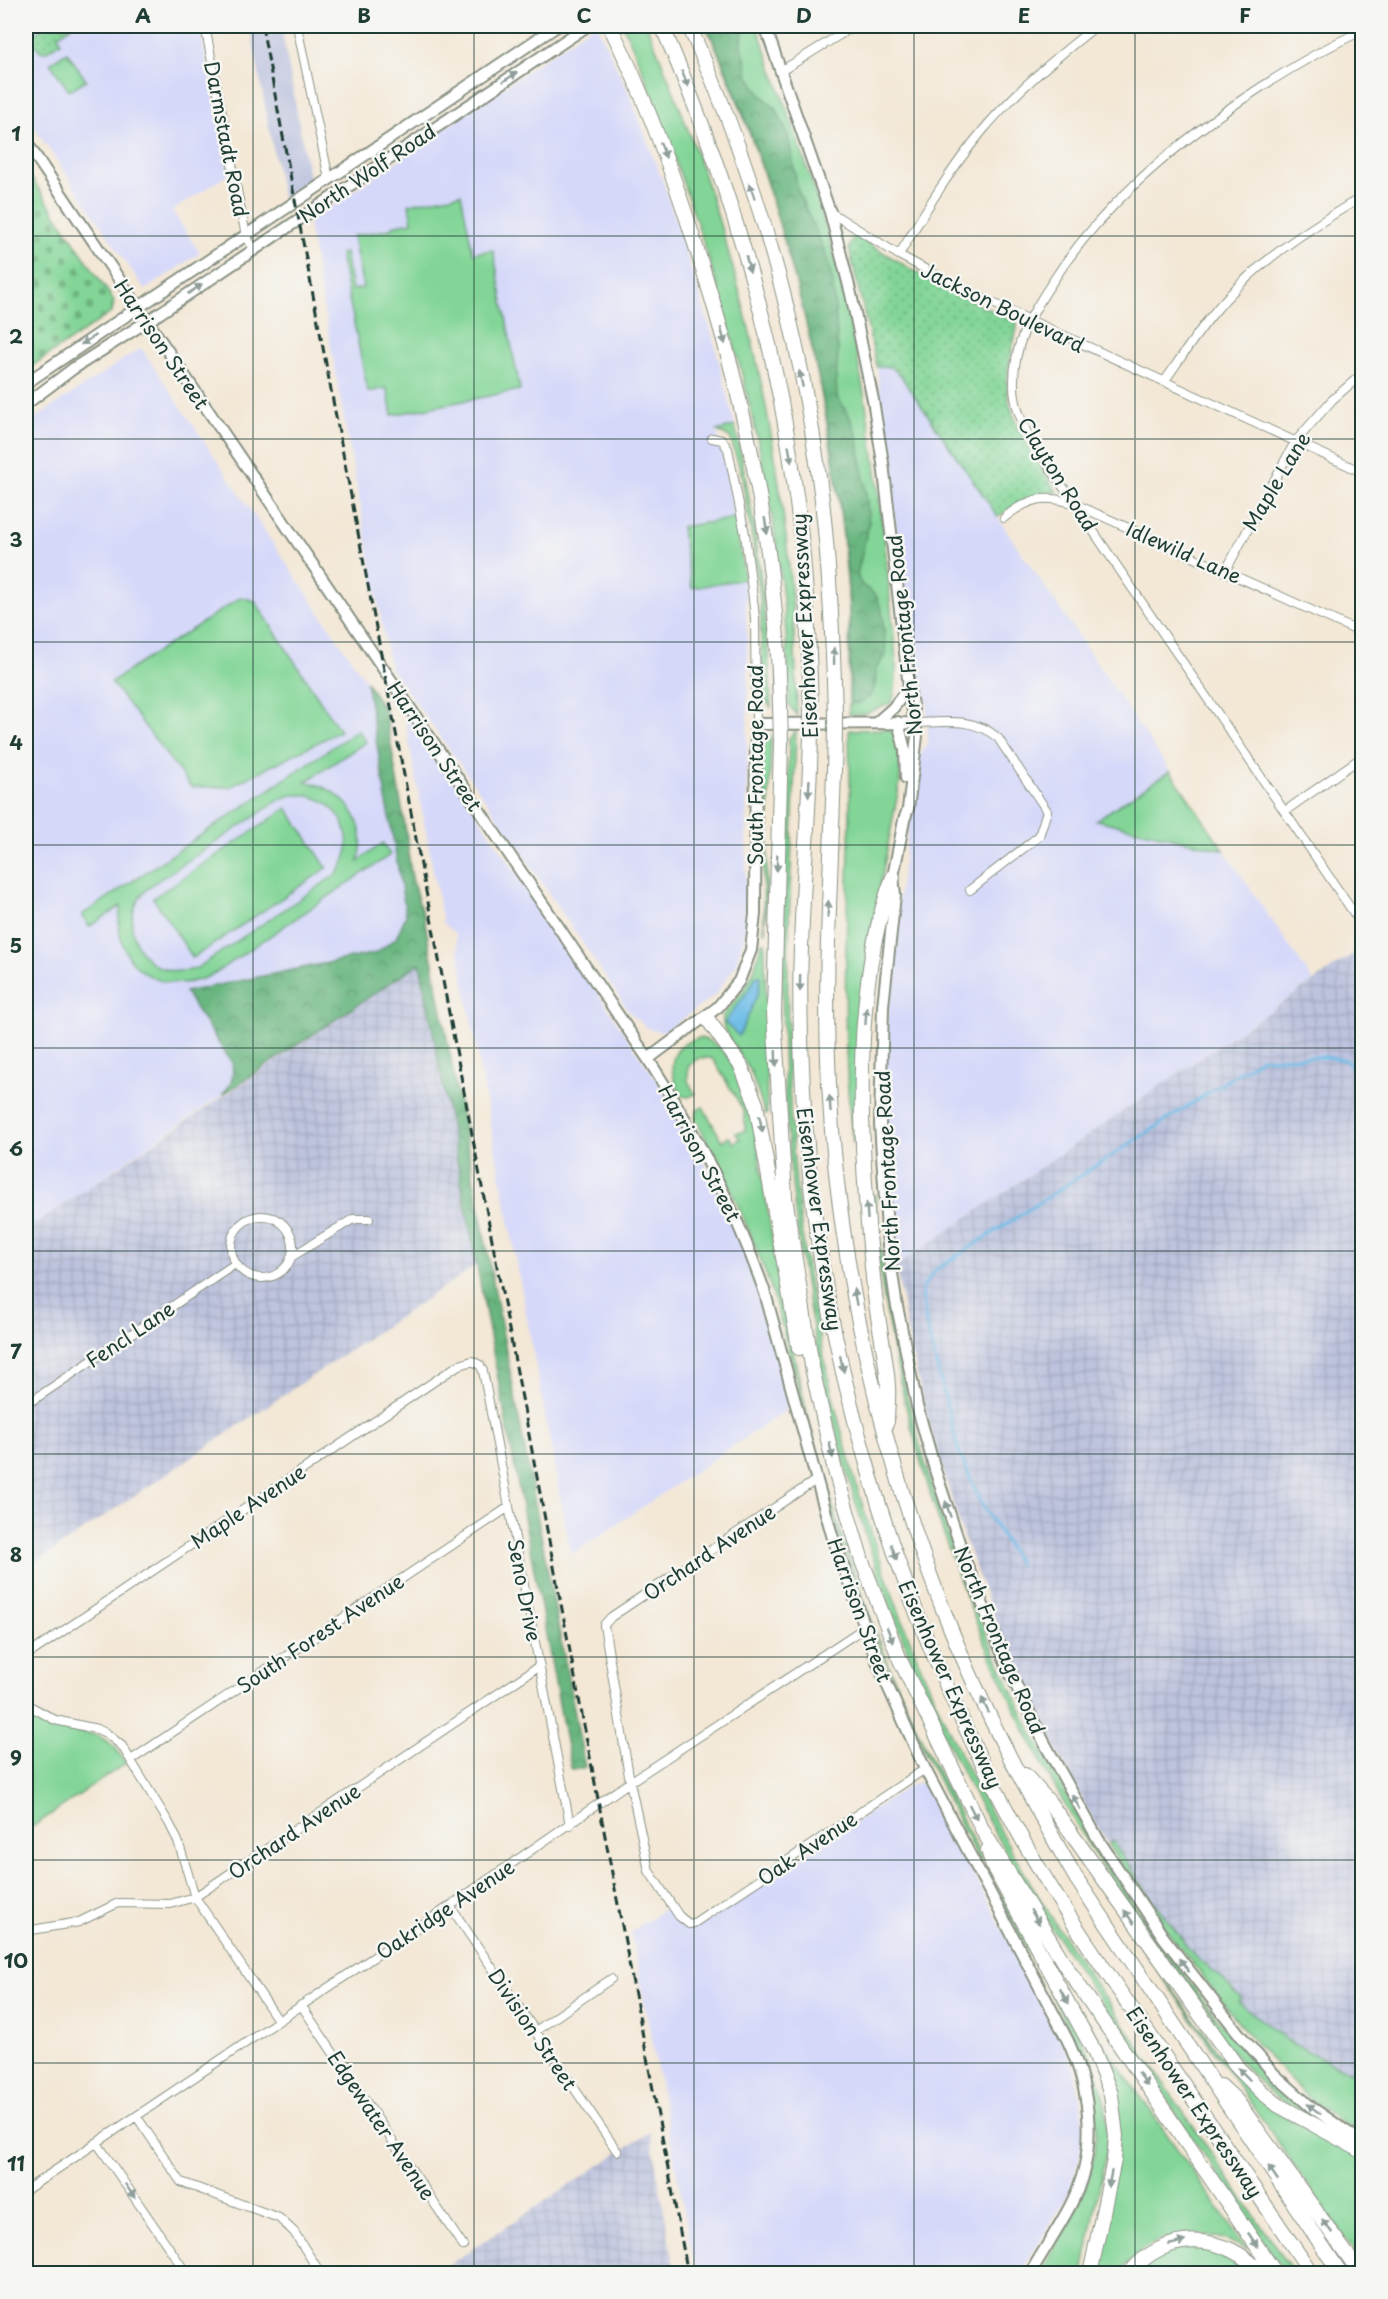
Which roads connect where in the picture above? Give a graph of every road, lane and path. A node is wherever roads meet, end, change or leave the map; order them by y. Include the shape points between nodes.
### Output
1 (205, 26) edge
2 (297, 26) edge
3 (557, 26) edge
4 (587, 26) edge
5 (662, 26) edge
6 (689, 26) edge
7 (765, 26) edge
8 (854, 26) edge
9 (1096, 26) edge
10 (613, 32) edge
11 (1362, 32) edge
12 (781, 71) junction
13 (26, 142) edge
14 (329, 179) junction
15 (339, 191) junction
16 (1362, 197) edge
17 (830, 212) junction
18 (246, 236) junction
19 (254, 249) junction
20 (899, 255) junction
21 (138, 308) junction
22 (1028, 320) junction
23 (146, 321) junction
24 (1362, 374) edge
25 (1164, 382) junction
26 (26, 383) edge
27 (26, 404) edge
28 (712, 438) dead end
29 (1295, 442) junction
30 (1362, 472) edge
31 (1074, 504) junction
32 (1004, 518) dead end
33 (1226, 570) junction
34 (1362, 633) edge
35 (909, 687) junction
36 (877, 722) junction
37 (898, 722) junction
38 (916, 723) junction
39 (756, 724) junction
40 (1362, 757) edge
41 (1284, 811) junction
42 (904, 820) junction
43 (893, 877) junction
44 (970, 890) dead end
45 (1362, 925) edge
46 (706, 1017) junction
47 (648, 1059) junction
48 (369, 1219) dead end
49 (291, 1257) junction
50 (235, 1264) junction
51 (472, 1361) joint
52 (813, 1372) junction
53 (26, 1405) edge
54 (886, 1436) junction
55 (816, 1480) junction
56 (509, 1507) junction
57 (864, 1628) junction
58 (26, 1656) edge
59 (539, 1666) junction
60 (26, 1704) edge
61 (1010, 1758) junction
62 (131, 1760) junction
63 (925, 1769) junction
64 (630, 1782) junction
65 (570, 1825) junction
66 (983, 1831) junction
67 (195, 1897) junction
68 (450, 1906) junction
69 (26, 1931) edge
70 (611, 1979) dead end
71 (301, 2005) junction
72 (278, 2020) junction
73 (534, 2032) junction
74 (1207, 2073) junction
75 (137, 2117) junction
76 (1362, 2142) edge
77 (97, 2143) junction
78 (617, 2151) dead end
79 (1362, 2151) edge
80 (26, 2190) edge
81 (463, 2246) dead end
82 (26, 2263) edge
83 (33, 2274) edge
84 (187, 2274) edge
85 (321, 2274) edge
86 (1030, 2274) edge
87 (1090, 2274) edge
88 (1129, 2274) edge
89 (1262, 2274) edge
90 (1276, 2274) edge
91 (1312, 2274) edge
92 (1341, 2274) edge
93 (1361, 2274) edge

1 - 18 street, Darmstadt Road
2 - 14 street
3 - 14 main road, North Wolf Road
15 -> 4 main road, North Wolf Road
5 -> 91 highway, Eisenhower Expressway, bridge via 699,114 756,292 795,487 810,652 811,715 800,1003 804,1109 837,1343 881,1514 934,1656 1016,1828 1087,1943
54 -> 6 highway, Eisenhower Expressway, bridge via 853,1287 829,1084 827,918 835,714 831,596 821,491 792,332 759,211 723,105
7 - 12 main road
8 - 12 street
9 - 20 street via 1038,75 985,128 933,196
10 -> 52 highway, bridge via 651,118 718,319 742,408 770,550 779,647 781,742 774,1002 777,1090 785,1197
11 - 22 street, Clayton Road via 1275,77 1151,168 1068,259
12 - 17 main road
13 - 21 main road, Harrison Street
14 - 15 main road
14 - 18 main road, North Wolf Road
15 - 19 main road, North Wolf Road
16 - 25 street via 1297,238 1234,291 1212,314
17 - 20 street, Jackson Boulevard
17 - 35 main road, North Frontage Road via 873,400
18 - 19 street, Darmstadt Road
18 - 21 main road, North Wolf Road
23 -> 19 main road, North Wolf Road
20 - 22 street, Jackson Boulevard
21 - 23 main road, Harrison Street
21 -> 26 main road, North Wolf Road
22 - 25 street, Jackson Boulevard
22 - 31 street, Clayton Road via 1015,369 1016,407 1029,437
23 - 27 main road, North Wolf Road
23 - 47 main road, Harrison Street
24 - 29 street, Maple Lane via 1332,400
25 - 29 street, Jackson Boulevard
28 - 39 street, South Frontage Road via 722,440 728,449 745,534 755,618
29 - 30 street, Jackson Boulevard
29 - 33 street, Maple Lane
31 - 32 street, Idlewild Lane via 1058,499 1036,500
31 - 33 street, Idlewild Lane
31 - 41 street, Clayton Road
33 - 34 street, Idlewild Lane
35 - 36 main road
35 - 38 main road, North Frontage Road
36 - 37 main road
36 - 39 main road
37 - 38 main road
37 - 42 main road via 907,770
38 - 42 main road, North Frontage Road via 909,808
38 - 44 street via 960,722 987,729 998,738 1047,811 1039,836
39 - 46 main road, South Frontage Road via 755,914 751,950 739,981
40 - 41 street
41 - 45 street, Clayton Road
42 - 43 main road, North Frontage Road
54 -> 43 highway via 889,1387 875,1296 864,1164 863,1048 877,933
76 -> 43 main road, North Frontage Road via 1311,2107 1275,2075 1191,1974 1132,1892 1074,1799 1029,1713 965,1560 917,1406 903,1346 888,1245 880,1142 880,1062 887,950 895,896
46 - 47 main road, South Frontage Road
46 -> 52 highway via 741,1066 756,1104 800,1351
47 - 55 main road, Harrison Street via 702,1146 753,1258 778,1335
48 - 49 street via 353,1219
49 - 50 street via 284,1269 261,1279 246,1275
49 - 50 street via 292,1240 285,1227 273,1218 258,1216 243,1222 233,1234 231,1251
50 - 53 street, Fencl Lane
51 - 56 street, Seno Drive via 483,1371
51 - 58 street, Maple Avenue via 457,1366
52 -> 66 highway via 835,1471 866,1572 900,1660
61 -> 54 highway, Eisenhower Expressway via 950,1627
55 - 57 main road, Harrison Street
55 - 64 street, Orchard Avenue via 604,1625
56 - 59 street, Seno Drive
56 - 62 street, South Forest Avenue
57 - 63 main road, Harrison Street
57 - 64 street, Oakridge Avenue
59 - 65 street, Seno Drive
59 - 67 street, Orchard Avenue
60 - 62 street via 54,1720 106,1733
61 - 74 highway, Eisenhower Expressway via 1076,1878
79 -> 61 highway via 1278,2105 1238,2068 1049,1802
62 - 67 street via 178,1841
63 - 64 street, Oak Avenue via 689,1924 679,1916 648,1870
63 - 86 main road, Harrison Street via 1068,2041 1085,2088 1089,2128 1084,2169 1070,2206
64 - 65 street, Oakridge Avenue
65 - 68 street, Oakridge Avenue
66 -> 87 highway via 993,1866 1094,2051 1111,2094 1116,2136 1114,2160
66 -> 90 highway via 1067,1968
67 - 69 street, Orchard Avenue via 154,1905 118,1903 79,1922
67 - 72 street
68 - 71 street, Oakridge Avenue
68 - 73 street, Division Street
70 - 73 street
71 - 72 street, Oakridge Avenue
71 - 81 street, Edgewater Avenue
72 - 75 street, Oakridge Avenue
73 - 78 street, Division Street
92 -> 74 highway, Eisenhower Expressway
93 -> 74 highway via 1236,2100
75 - 77 street, Oakridge Avenue
75 - 85 street via 181,2182 279,2218 294,2232
77 - 80 street, Oakridge Avenue
77 -> 84 street
82 - 83 main road
88 -> 89 highway via 1154,2251 1190,2240 1231,2249

